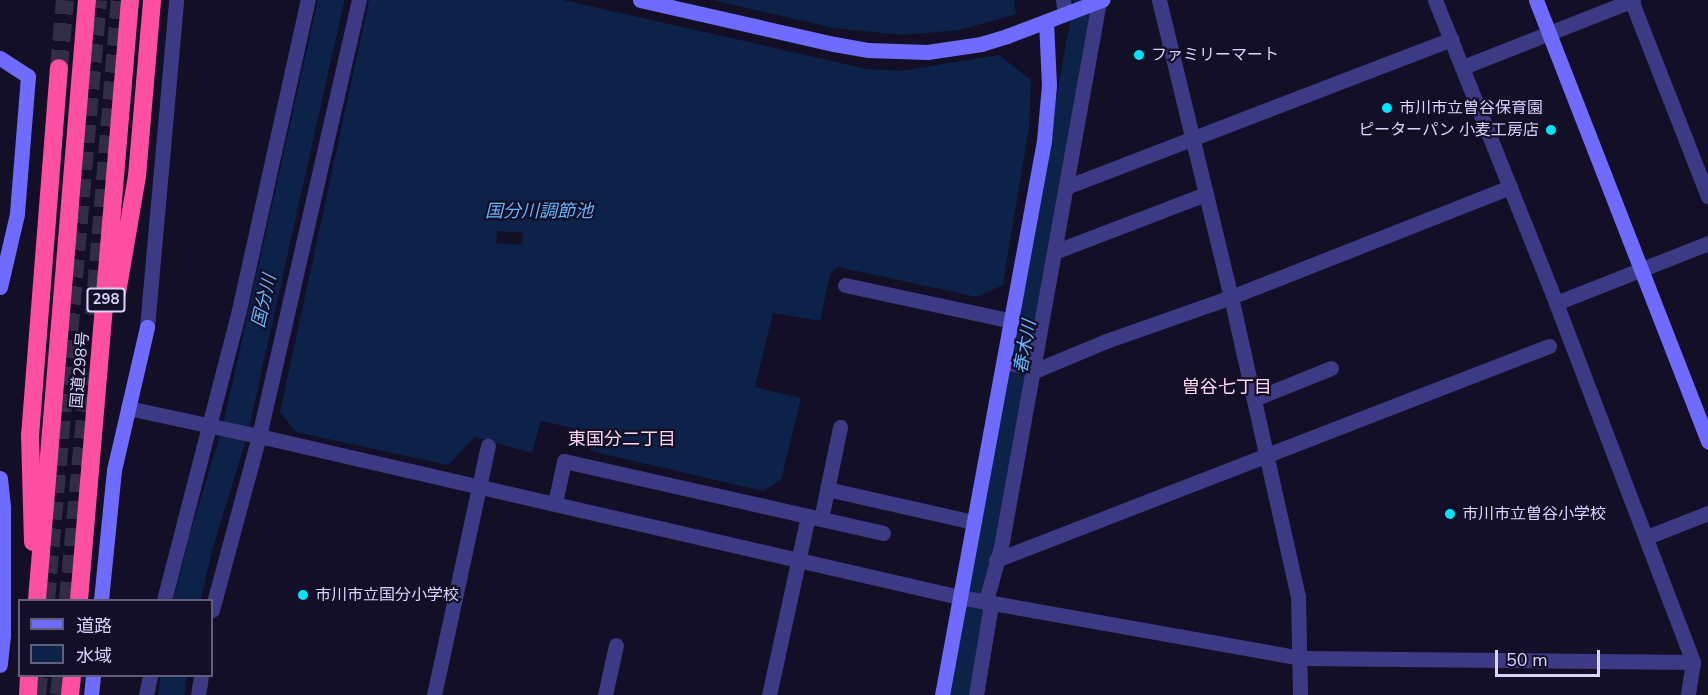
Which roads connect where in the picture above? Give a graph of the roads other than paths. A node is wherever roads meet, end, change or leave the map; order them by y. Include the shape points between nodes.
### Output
1 (87, 0) edge
2 (130, 0) edge
3 (152, 0) edge
4 (176, 0) edge
5 (308, 0) edge
6 (359, 0) edge
7 (640, 0) edge
8 (1159, 0) edge
9 (1436, 0) edge
10 (1536, 0) edge
11 (1632, 0) edge
12 (1098, 1) edge
13 (1068, 8) edge
14 (1046, 22) junction
15 (1549, 33) junction
16 (1452, 39) junction
17 (0, 58) edge
18 (1464, 67) junction
19 (59, 68) tunnel mouth
20 (1192, 139) junction
21 (1066, 187) junction
22 (1510, 187) junction
23 (1206, 194) junction
24 (1708, 196) edge
25 (1708, 243) edge
26 (1054, 252) junction
27 (1641, 270) junction
28 (845, 285) dead end
29 (0, 287) edge
30 (1231, 297) junction
31 (1556, 303) junction
32 (1013, 321) junction
33 (1550, 346) dead end
34 (1020, 366) junction
35 (1331, 368) dead end
36 (100, 371) junction
37 (1254, 399) junction
38 (128, 408) junction
39 (214, 426) junction
40 (840, 427) dead end
41 (256, 435) junction
42 (1708, 442) edge
43 (488, 446) dead end
44 (1267, 455) junction
45 (0, 478) edge
46 (478, 486) junction
47 (827, 489) junction
48 (555, 503) junction
49 (1708, 513) edge
50 (815, 517) junction
51 (973, 522) junction
52 (884, 532) dead end
53 (1647, 537) junction
54 (799, 560) junction
55 (996, 560) junction
56 (37, 599) edge
57 (37, 599) edge
58 (79, 599) edge
59 (101, 599) edge
60 (164, 599) edge
61 (966, 599) junction
62 (988, 603) junction
63 (213, 606) edge
64 (616, 645) dead end
65 (1301, 658) junction
66 (1693, 662) junction
67 (0, 664) edge
68 (30, 677) edge
69 (72, 677) edge
70 (93, 677) edge
71 (150, 677) edge
72 (201, 677) edge
73 (27, 695) edge
74 (70, 695) edge
75 (91, 695) edge
76 (146, 695) edge
77 (198, 695) edge
78 (434, 695) edge
79 (605, 695) edge
80 (769, 695) edge
81 (942, 695) edge
82 (976, 695) edge
83 (1300, 695) edge
84 (1688, 695) edge

1 - 56 highway, 国道298号 / 298
2 - 36 highway, 国道298号 / 298
3 - 36 highway via 137,176
4 - 38 street via 147,327
5 - 39 street
6 - 41 street
7 - 14 street via 834,44 896,52 981,44
8 - 20 street
9 - 16 street
10 - 15 street
11 - 15 street
11 - 24 street
12 - 13 street
12 - 21 street
13 - 14 street
14 - 32 street via 1047,122
15 - 18 street
15 - 27 street
16 - 18 street
16 - 20 street
17 - 29 street via 28,76 17,214
18 - 22 street
19 - 57 highway via 30,436
20 - 21 street
20 - 23 street
21 - 26 street
22 - 30 street
22 - 31 street
23 - 26 street
23 - 30 street
25 - 27 street
26 - 34 street
27 - 31 street
27 - 42 street
28 - 32 street
30 - 34 street via 1039,369
30 - 37 street
31 - 53 street
32 - 34 street
33 - 44 street via 1474,370
34 - 51 street
34 - 55 street
35 - 37 street
36 - 58 highway, 国道298号 / 298
37 - 44 street
38 - 39 street
38 - 59 street via 114,470
39 - 41 street
39 - 60 street
40 - 47 street
41 - 46 street
41 - 63 street
43 - 46 street
44 - 55 street
44 - 65 street via 1298,596
45 - 67 street
46 - 48 street
46 - 78 street
47 - 50 street
47 - 51 street
48 - 50 street via 564,461
48 - 54 street
49 - 53 street
50 - 52 street
50 - 54 street
51 - 61 street
53 - 66 street
54 - 61 street
54 - 80 street
55 - 62 street
61 - 62 street
61 - 81 street
62 - 65 street
62 - 82 street
64 - 79 street
65 - 66 street
65 - 83 street
66 - 84 street
68 - 73 highway
69 - 74 highway
70 - 75 street
71 - 76 street
72 - 77 street

